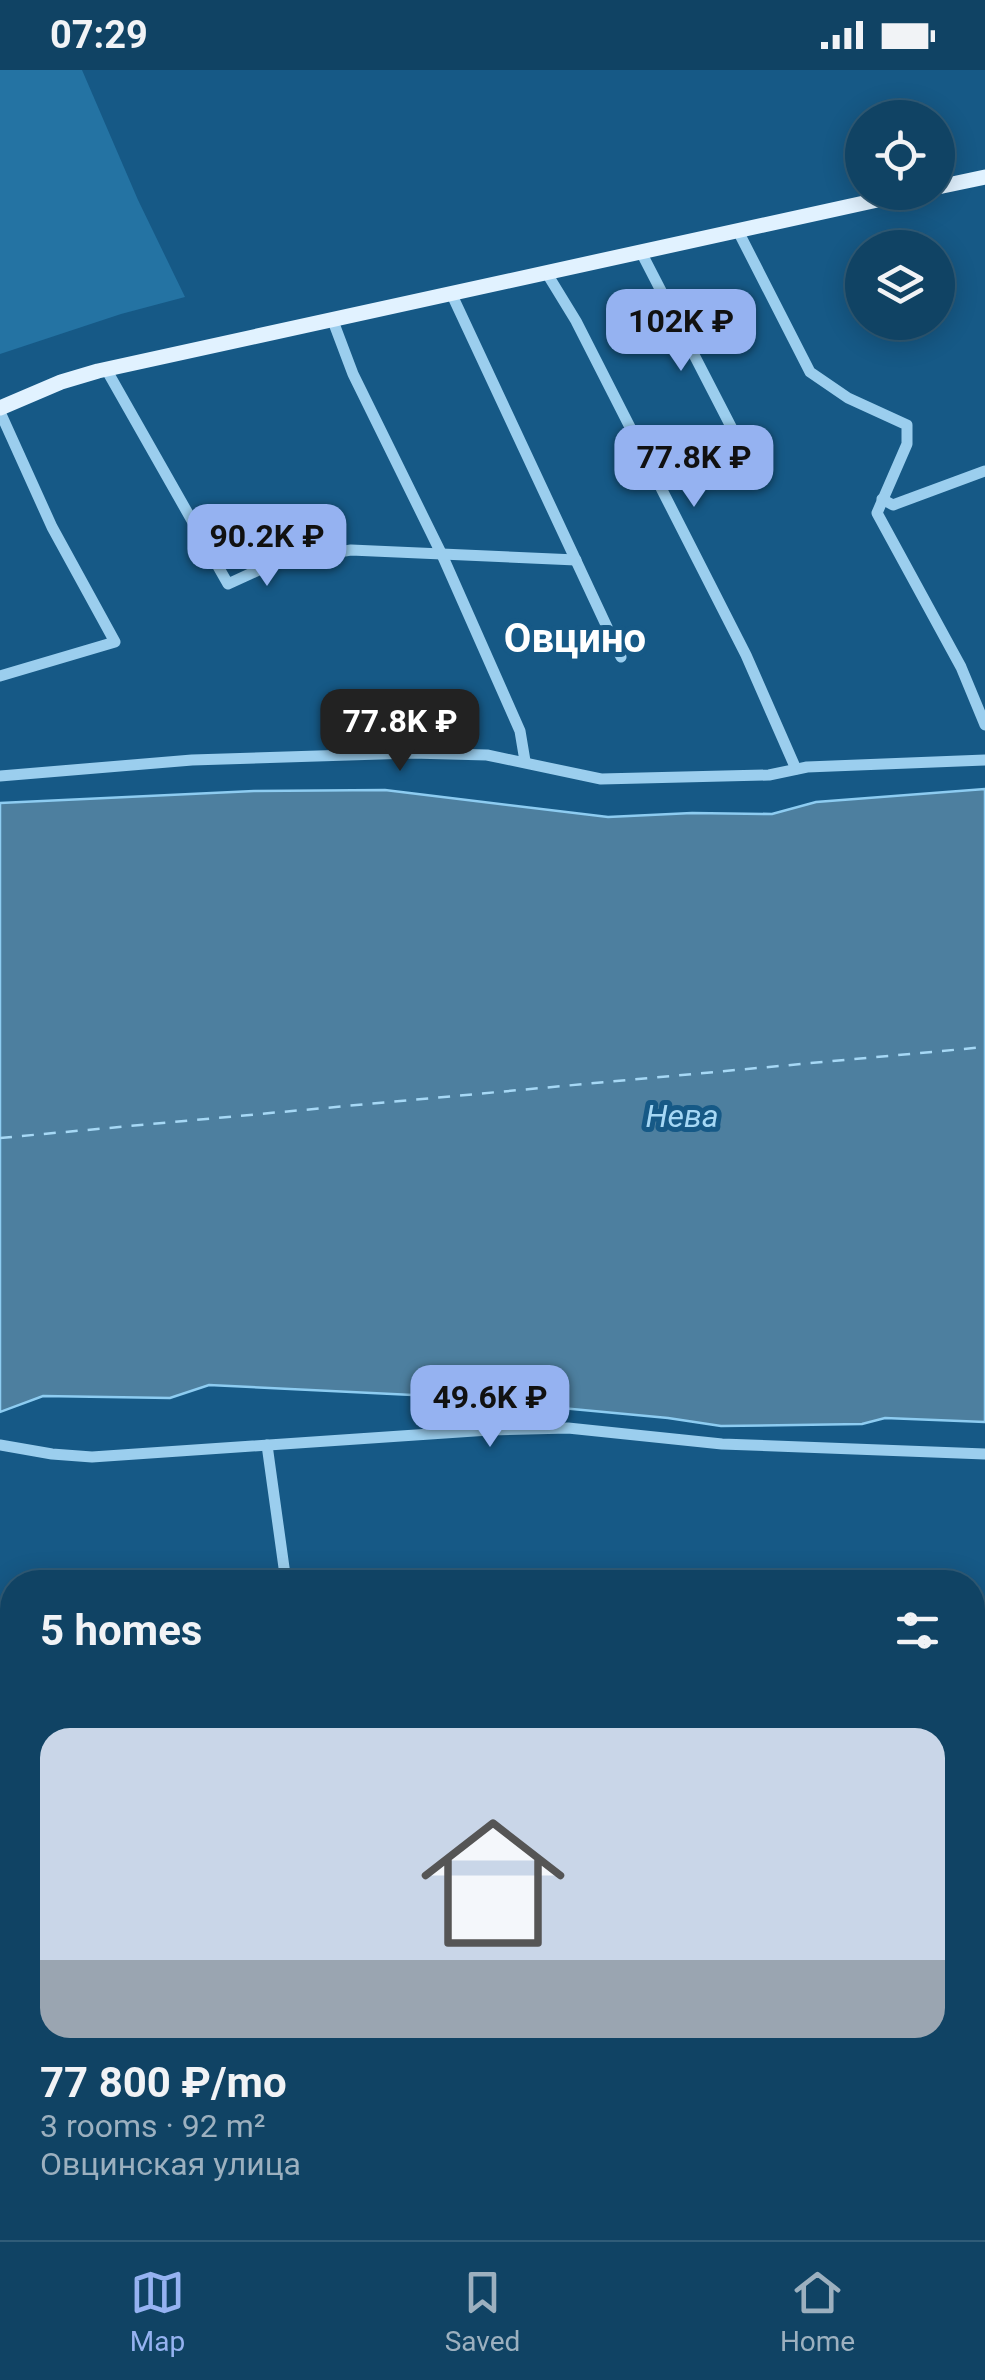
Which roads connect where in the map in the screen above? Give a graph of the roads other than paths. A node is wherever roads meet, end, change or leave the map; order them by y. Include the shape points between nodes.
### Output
1 (985, 177) edge
2 (955, 183) edge
3 (845, 208) edge
4 (738, 232) junction
5 (641, 252) junction
6 (546, 272) junction
7 (452, 295) junction
8 (333, 321) junction
9 (106, 369) junction
10 (0, 410) edge
11 (985, 470) edge
12 (757, 477) dead end
13 (882, 499) junction
14 (443, 557) junction
15 (576, 560) junction
16 (621, 657) dead end
17 (0, 676) edge
18 (985, 725) edge
19 (985, 760) edge
20 (525, 761) junction
21 (796, 769) junction
22 (0, 776) edge
23 (0, 1445) edge
24 (267, 1445) junction
25 (985, 1454) edge
26 (284, 1570) edge

1 - 2 main road
3 - 4 main road
4 - 5 main road
4 - 13 street via 810,372 908,425
5 - 6 main road
5 - 12 street
6 - 7 main road
6 - 21 street via 746,656
7 - 8 main road
7 - 15 street
8 - 9 main road
8 - 14 street
9 - 10 main road
9 - 14 street via 228,584 276,562 351,550
10 - 17 street via 52,528 116,642
11 - 13 street via 894,505
13 - 18 street via 876,513 961,667
14 - 15 street
14 - 20 street via 520,732
15 - 16 street
19 - 21 street
20 - 21 street via 601,779
20 - 22 street via 487,755 316,756
23 - 24 street via 92,1457
24 - 25 street via 568,1428 722,1444
24 - 26 street

